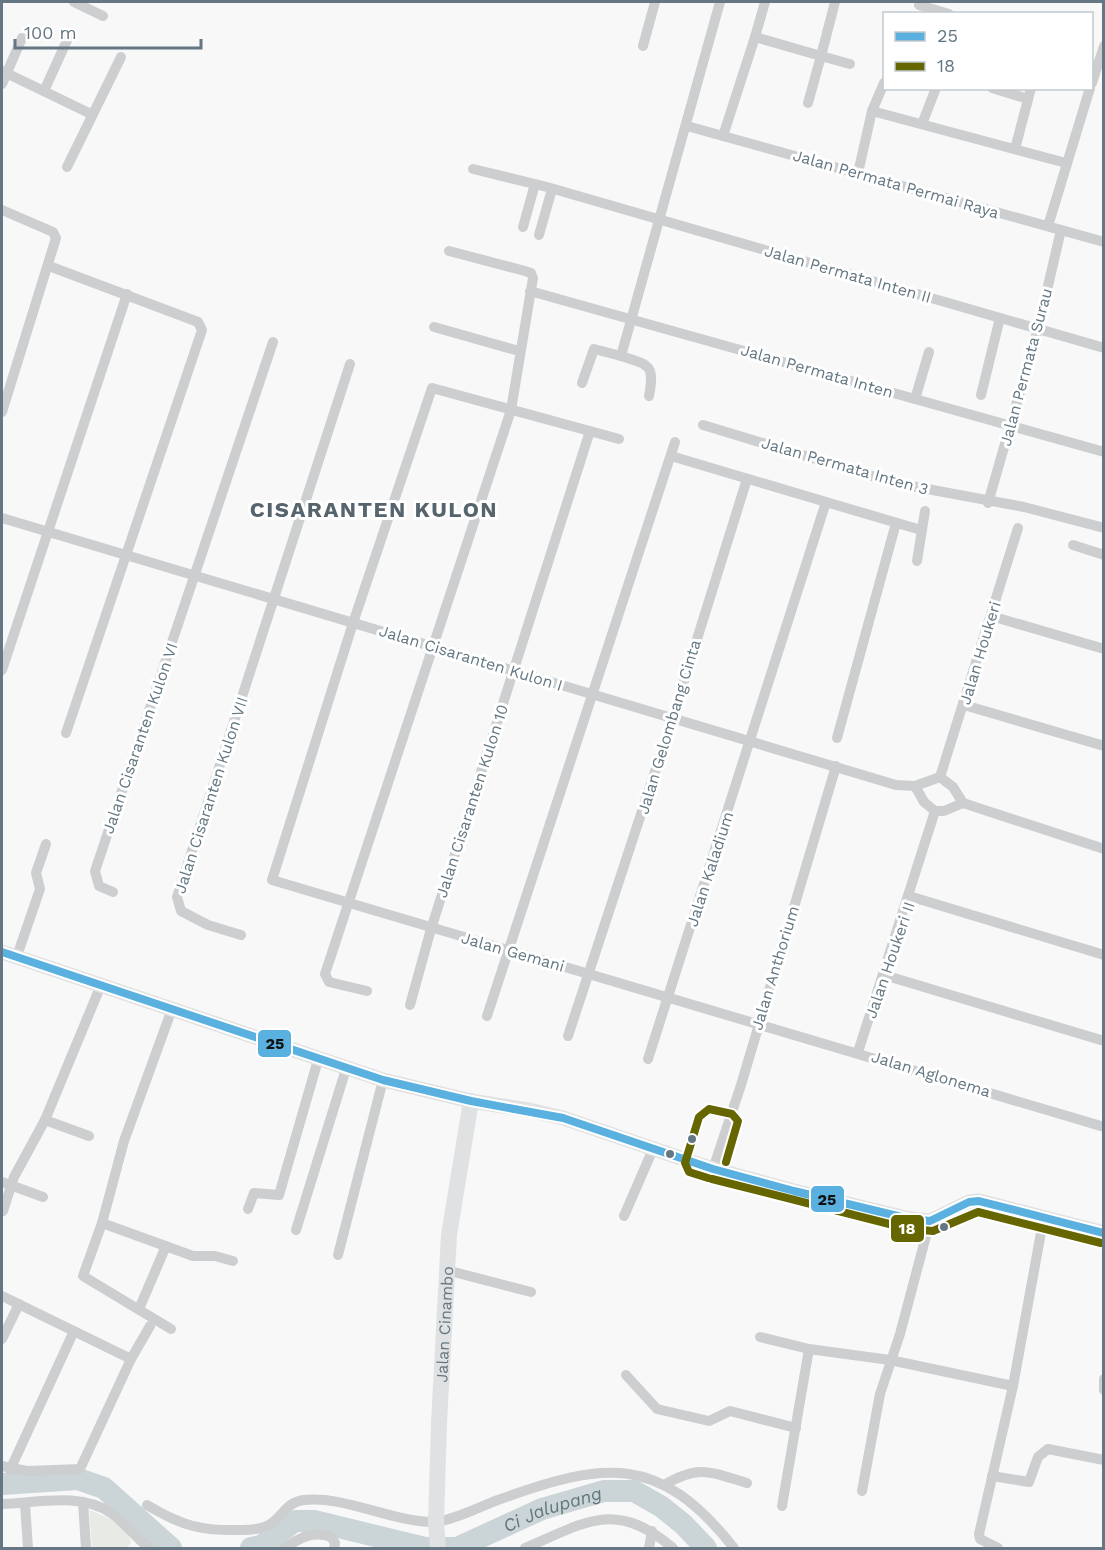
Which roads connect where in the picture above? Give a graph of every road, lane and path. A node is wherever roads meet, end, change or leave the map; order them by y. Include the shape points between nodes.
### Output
1 (74, 2) edge
2 (655, 2) edge
3 (720, 2) edge
4 (765, 2) edge
5 (836, 2) edge
6 (919, 7) edge
7 (940, 12) edge
8 (103, 16) dead end
9 (69, 36) dead end
10 (755, 37) junction
11 (22, 38) dead end
12 (643, 46) dead end
13 (1104, 46) edge
14 (820, 56) junction
15 (121, 57) dead end
16 (1094, 63) edge
17 (850, 64) dead end
18 (4, 72) edge
19 (2, 84) edge
20 (883, 87) edge
21 (935, 90) edge
22 (1004, 90) edge
23 (1089, 90) edge
24 (44, 91) junction
25 (1029, 94) edge
26 (808, 103) dead end
27 (872, 111) junction
28 (91, 114) junction
29 (922, 124) junction
30 (687, 126) junction
31 (723, 136) junction
32 (1015, 149) junction
33 (1066, 164) junction
34 (67, 167) dead end
35 (473, 169) dead end
36 (858, 173) junction
37 (535, 184) junction
38 (552, 189) junction
39 (2, 210) edge
40 (659, 220) junction
41 (1048, 226) junction
42 (523, 227) dead end
43 (1061, 230) junction
44 (539, 235) dead end
45 (1104, 242) edge
46 (449, 252) dead end
47 (49, 266) junction
48 (530, 291) junction
49 (127, 294) junction
50 (1000, 318) junction
51 (632, 319) junction
52 (434, 327) dead end
53 (1038, 329) junction
54 (273, 342) dead end
55 (1104, 348) edge
56 (519, 351) junction
57 (929, 352) dead end
58 (621, 356) junction
59 (350, 364) dead end
60 (582, 383) dead end
61 (981, 395) dead end
62 (649, 396) dead end
63 (915, 399) junction
64 (511, 410) junction
65 (2, 412) edge
66 (703, 425) dead end
67 (1010, 426) junction
68 (590, 431) junction
69 (619, 439) dead end
70 (675, 442) dead end
71 (1104, 452) edge
72 (671, 456) junction
73 (747, 479) junction
74 (826, 502) junction
75 (988, 502) junction
76 (925, 511) dead end
77 (2, 518) edge
78 (896, 524) junction
79 (1018, 528) dead end
80 (1104, 528) edge
81 (921, 530) junction
82 (49, 533) junction
83 (1073, 546) dead end
84 (1104, 555) edge
85 (127, 557) junction
86 (917, 561) dead end
87 (195, 575) junction
88 (274, 600) junction
89 (991, 616) junction
90 (353, 623) junction
91 (432, 647) junction
92 (1104, 649) edge
93 (2, 670) edge
94 (514, 673) junction
95 (591, 694) junction
96 (964, 705) junction
97 (672, 720) junction
98 (66, 733) dead end
99 (837, 738) dead end
100 (750, 741) junction
101 (1104, 746) edge
102 (836, 766) junction
103 (940, 777) junction
104 (915, 786) junction
105 (963, 803) junction
106 (934, 810) junction
107 (46, 844) dead end
108 (1104, 849) edge
109 (112, 892) dead end
110 (909, 896) junction
111 (349, 902) junction
112 (431, 929) junction
113 (241, 935) dead end
114 (509, 951) junction
115 (2, 952) edge
116 (1104, 955) edge
117 (17, 957) junction
118 (590, 974) junction
119 (884, 975) junction
120 (101, 985) junction
121 (368, 991) dead end
122 (669, 997) junction
123 (410, 1005) dead end
124 (172, 1009) junction
125 (488, 1016) dead end
126 (759, 1023) junction
127 (568, 1036) dead end
128 (1104, 1041) edge
129 (858, 1052) junction
130 (648, 1059) dead end
131 (318, 1060) junction
132 (346, 1069) junction
133 (383, 1080) junction
134 (471, 1101) junction
135 (45, 1120) junction
136 (1104, 1127) edge
137 (89, 1136) dead end
138 (653, 1149) junction
139 (712, 1169) junction
140 (6, 1183) edge
141 (43, 1197) dead end
142 (248, 1209) dead end
143 (3, 1211) edge
144 (624, 1216) dead end
145 (1044, 1216) junction
146 (930, 1221) junction
147 (102, 1223) junction
148 (296, 1230) dead end
149 (1104, 1233) edge
150 (166, 1246) junction
151 (338, 1255) dead end
152 (232, 1261) dead end
153 (446, 1270) junction
154 (531, 1292) dead end
155 (2, 1296) edge
156 (19, 1304) junction
157 (139, 1309) junction
158 (150, 1326) dead end
159 (171, 1329) dead end
160 (74, 1332) junction
161 (760, 1337) dead end
162 (2, 1340) edge
163 (809, 1348) junction
164 (132, 1359) junction
165 (890, 1360) junction
166 (626, 1375) dead end
167 (1104, 1379) edge
168 (1013, 1386) junction
169 (1104, 1390) edge
170 (796, 1428) junction
171 (1104, 1460) edge
172 (6, 1468) edge
173 (992, 1476) junction
174 (747, 1483) dead end
175 (664, 1485) junction
176 (862, 1491) dead end
177 (82, 1502) junction
178 (2, 1504) edge
179 (24, 1504) junction
180 (147, 1505) dead end
181 (782, 1506) dead end
182 (652, 1531) junction
183 (437, 1535) edge
184 (142, 1546) edge
185 (28, 1548) edge
186 (86, 1548) edge
187 (284, 1548) edge
188 (334, 1548) edge
189 (525, 1548) edge
190 (650, 1548) edge
191 (673, 1548) edge
192 (734, 1548) edge
193 (998, 1548) edge

1 - 8 street
2 - 12 street
3 - 30 street
4 - 10 street
5 - 14 street
6 - 7 street
9 - 24 street
10 - 14 street
10 - 31 street
11 - 18 street
13 - 16 street
14 - 17 street
14 - 26 street
15 - 28 street
18 - 19 street
18 - 24 street
20 - 27 street
21 - 29 street
22 - 25 street
23 - 33 street
24 - 28 street
25 - 32 street
27 - 29 street
27 - 36 street
28 - 34 street
29 - 32 street
30 - 31 street, Jalan Permata Permai Raya
30 - 40 street
31 - 36 street, Jalan Permata Permai Raya
32 - 33 street
33 - 41 street
35 - 37 street, Jalan Permata Inten II
36 - 41 street, Jalan Permata Permai Raya
37 - 38 street, Jalan Permata Inten II
37 - 42 street
38 - 40 street, Jalan Permata Inten II
38 - 44 street
39 - 47 street via 53,232 56,238
40 - 50 street, Jalan Permata Inten II
40 - 51 street
41 - 43 street, Jalan Permata Permai Raya
43 - 45 street, Jalan Permata Permai Raya
43 - 53 street, Jalan Permata Surau
46 - 48 street via 531,273
47 - 49 street
47 - 65 street
48 - 51 street, Jalan Permata Inten
48 - 56 street
49 - 82 street
49 - 85 street via 198,322 202,330
50 - 53 street, Jalan Permata Inten II
50 - 61 street
51 - 58 street
51 - 63 street, Jalan Permata Inten
52 - 56 street
53 - 55 street, Jalan Permata Inten II
53 - 67 street, Jalan Permata Surau
54 - 87 street
56 - 64 street
57 - 63 street
58 - 60 street via 594,349
58 - 62 street via 651,369
59 - 88 street
63 - 67 street, Jalan Permata Inten
64 - 68 street
64 - 90 street via 432,388
64 - 91 street
66 - 75 street, Jalan Permata Inten 3 via 895,483
67 - 71 street, Jalan Permata Inten
67 - 75 street, Jalan Permata Surau
68 - 69 street
68 - 94 street, Jalan Cisaranten Kulon 10
70 - 72 street
72 - 73 street
72 - 95 street
73 - 74 street
73 - 97 street, Jalan Gelombang Cinta
74 - 78 street
74 - 100 street, Jalan Kaladium
75 - 80 street, Jalan Permata Inten 3
76 - 81 street
77 - 82 street, Jalan Cisaranten Kulon I
78 - 81 street
78 - 99 street
79 - 89 street, Jalan Houkeri
81 - 86 street
82 - 85 street, Jalan Cisaranten Kulon I
82 - 93 street
83 - 84 street
85 - 87 street, Jalan Cisaranten Kulon I
85 - 98 street
87 - 88 street, Jalan Cisaranten Kulon I
87 - 109 street, Jalan Cisaranten Kulon VI via 95,871 99,886
88 - 90 street, Jalan Cisaranten Kulon I
88 - 113 street, Jalan Cisaranten Kulon VII via 177,897 181,911
89 - 92 street
89 - 96 street, Jalan Houkeri
90 - 91 street, Jalan Cisaranten Kulon I
90 - 111 street, Jalan Gemani via 271,876 277,883
91 - 94 street, Jalan Cisaranten Kulon I
91 - 111 street
94 - 95 street, Jalan Cisaranten Kulon I
94 - 112 street, Jalan Cisaranten Kulon 10
95 - 97 street, Jalan Cisaranten Kulon I
95 - 114 street
96 - 101 street
96 - 103 street, Jalan Houkeri
97 - 100 street, Jalan Cisaranten Kulon I
97 - 118 street, Jalan Gelombang Cinta
100 - 102 street, Jalan Cisaranten Kulon I
100 - 122 street, Jalan Kaladium
102 - 104 street, Jalan Cisaranten Kulon I via 896,785
102 - 126 street, Jalan Anthorium
103 - 104 street, Jalan Cisaranten Kulon I
103 - 105 street via 953,787
104 - 106 street
105 - 106 street via 944,811
105 - 108 street
106 - 110 street
107 - 117 street via 36,873 40,889
110 - 116 street, Jalan Houkeri II
110 - 119 street, Jalan Houkeri II
111 - 112 street, Jalan Gemani
111 - 121 street via 326,978
112 - 114 street, Jalan Gemani
112 - 123 street, Jalan Cisaranten Kulon 10
114 - 118 street, Jalan Gemani
114 - 125 street
115 - 117 main road
117 - 120 main road
118 - 122 street, Jalan Gemani
118 - 127 street, Jalan Gelombang Cinta
119 - 128 street
119 - 129 street, Jalan Houkeri II
120 - 124 main road
120 - 135 street
122 - 126 street, Jalan Gemani
122 - 130 street, Jalan Kaladium
124 - 131 main road
124 - 147 street via 124,1141
126 - 129 street, Jalan Aglonema
126 - 139 street, Jalan Anthorium
129 - 136 street, Jalan Aglonema
131 - 132 main road
131 - 142 street via 279,1195 254,1193
132 - 133 main road
132 - 148 street
133 - 134 main road
133 - 151 street
134 - 138 main road via 563,1118
134 - 153 main road, Jalan Cinambo
135 - 137 street
135 - 140 street
138 - 139 main road
138 - 144 street
139 - 146 main road via 910,1220
140 - 141 street
140 - 143 street
145 - 146 main road via 979,1201
145 - 149 main road
145 - 168 street
146 - 165 street
147 - 150 street
147 - 157 street via 83,1276
150 - 152 street via 193,1256
150 - 157 street
153 - 154 street
153 - 183 main road, Jalan Cinambo
155 - 156 street
156 - 160 street
156 - 162 street
157 - 159 street
158 - 164 street
160 - 164 street
160 - 172 street
161 - 163 street
163 - 165 street
163 - 170 street
164 - 172 street via 80,1469
165 - 168 street
165 - 176 street via 874,1418
166 - 170 street via 657,1409 673,1414 709,1421 730,1411
167 - 169 street
168 - 173 street
170 - 181 street
171 - 173 street via 1048,1449 1038,1456 1029,1482
173 - 193 street via 979,1536
174 - 175 street via 701,1471 684,1473
175 - 183 street via 631,1473 594,1471 548,1482
175 - 192 street via 687,1499
177 - 179 street
177 - 184 street via 112,1514
177 - 186 street
178 - 179 street
179 - 185 street
180 - 183 street via 183,1525 202,1530 260,1528 272,1523 289,1504 322,1500 413,1520
182 - 189 street via 627,1520 602,1518
182 - 190 street
182 - 191 street
187 - 188 street via 310,1534 322,1534 332,1537

